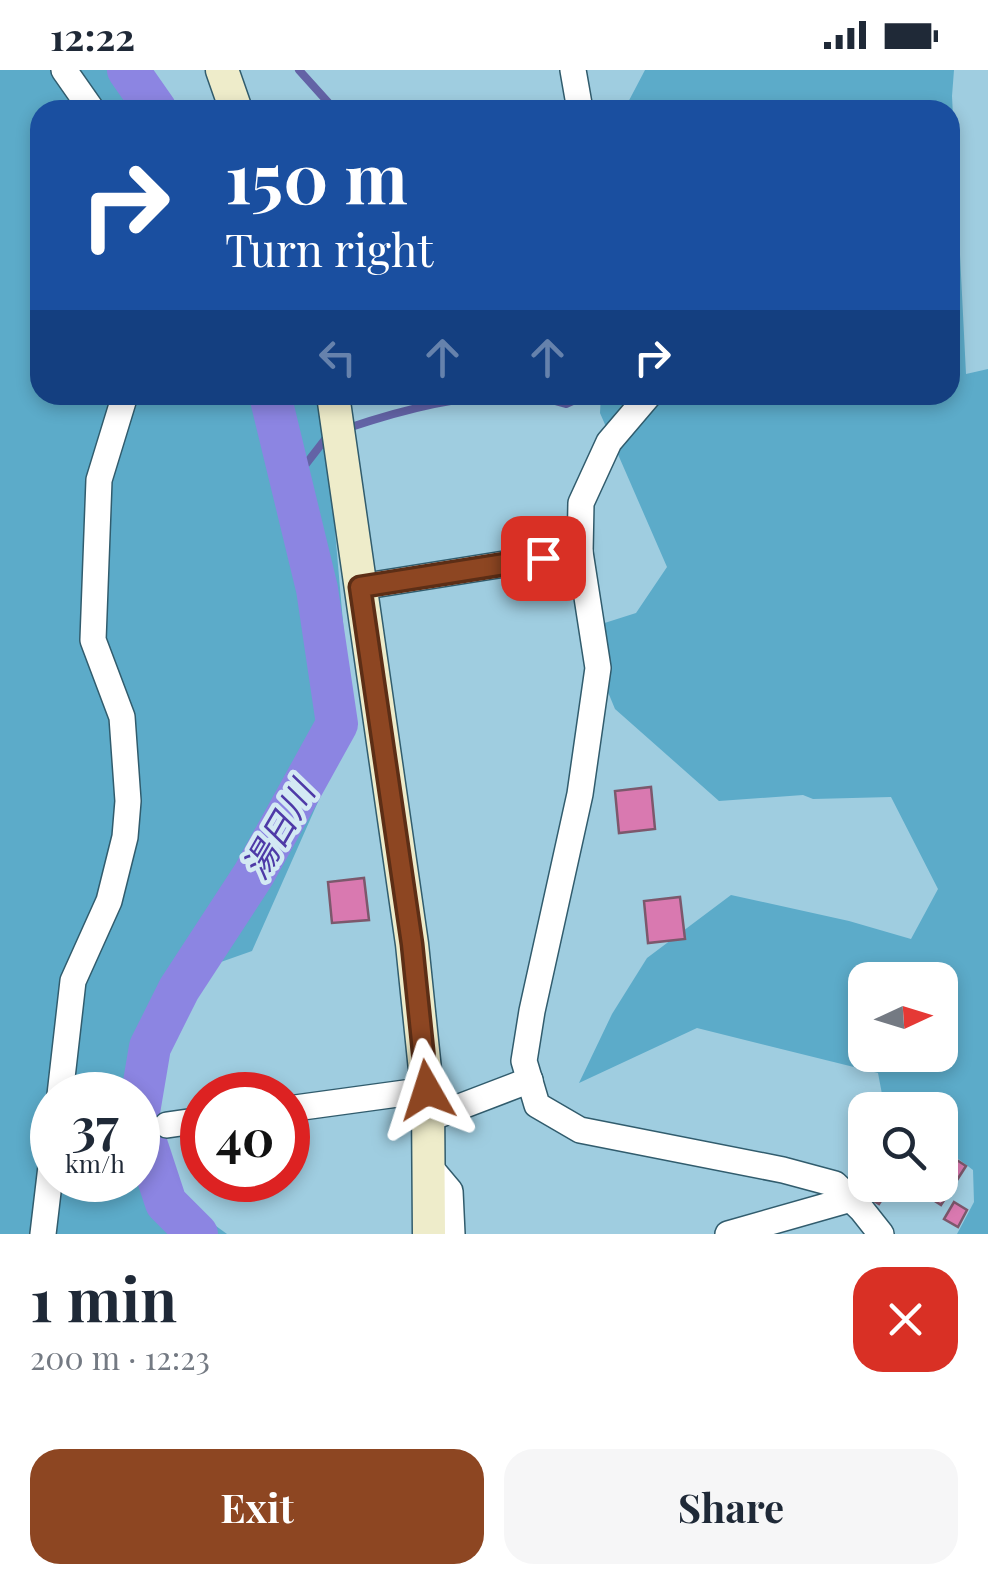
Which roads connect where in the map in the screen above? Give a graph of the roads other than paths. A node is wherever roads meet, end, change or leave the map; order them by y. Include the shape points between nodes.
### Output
1 (64, 70) edge
2 (222, 70) edge
3 (573, 70) edge
4 (85, 100) edge
5 (232, 100) edge
6 (578, 100) edge
7 (121, 405) edge
8 (334, 405) edge
9 (640, 405) edge
10 (580, 552) junction
11 (360, 587) junction
12 (63, 1072) edge
13 (530, 1080) junction
14 (427, 1104) junction
15 (310, 1107) edge
16 (180, 1123) edge
17 (167, 1125) dead end
18 (429, 1166) junction
19 (848, 1196) edge
20 (848, 1201) edge
21 (47, 1202) edge
22 (854, 1202) edge
23 (429, 1220) edge
24 (43, 1234) edge
25 (452, 1234) edge
26 (728, 1234) edge
27 (881, 1234) edge

1 - 4 street
2 - 5 street
3 - 6 street
7 - 12 street via 99,480 93,640 122,717 125,837 109,901 73,982
8 - 11 street
9 - 10 street via 609,442 582,503
10 - 11 street
10 - 13 street via 598,668 580,794 532,1011 524,1061
11 - 14 street via 412,944
13 - 14 street
13 - 19 street via 537,1105 580,1130 783,1170 835,1184
14 - 15 street
14 - 18 street
16 - 17 street
18 - 23 street
18 - 25 street via 450,1190
20 - 26 street
21 - 24 street
22 - 27 street

